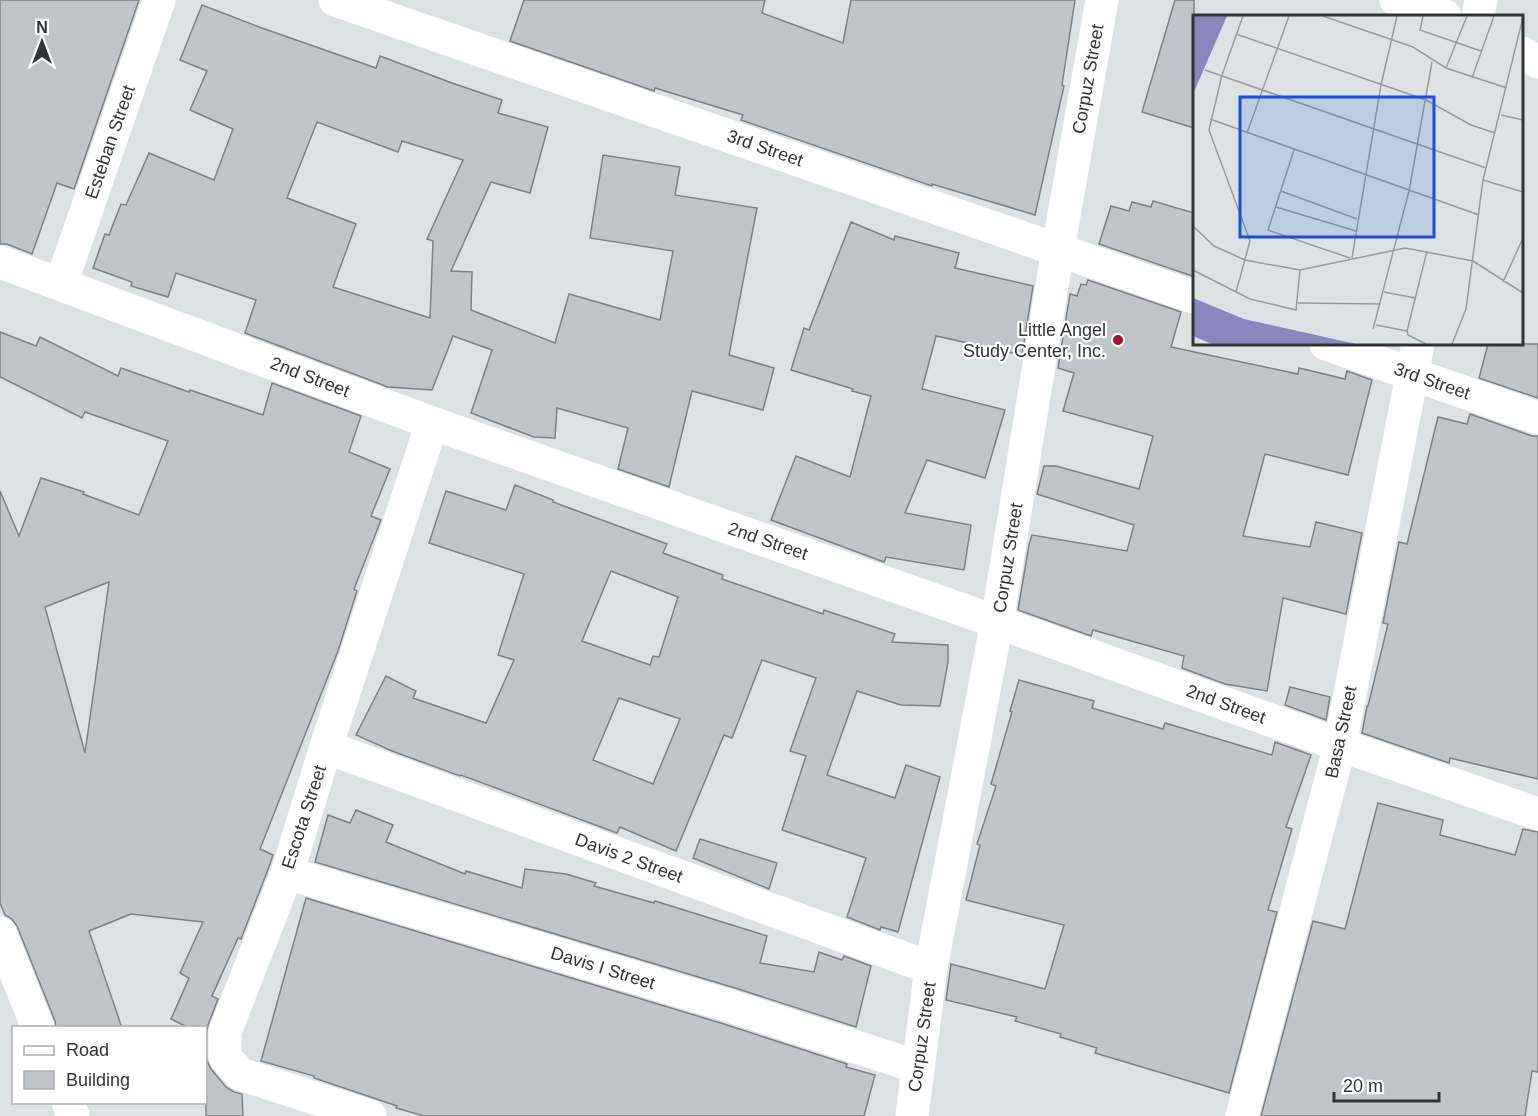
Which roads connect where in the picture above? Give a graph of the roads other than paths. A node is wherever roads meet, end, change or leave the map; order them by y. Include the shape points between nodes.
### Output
1 (159, 0) edge
2 (335, 0) edge
3 (1102, 0) edge
4 (1396, 0) edge
5 (1481, 0) edge
6 (1442, 15) edge
7 (1478, 15) edge
8 (1523, 54) edge
9 (1538, 62) edge
10 (1058, 249) junction
11 (0, 262) edge
12 (61, 284) junction
13 (1193, 297) edge
14 (1332, 345) edge
15 (1415, 359) edge
16 (1538, 418) edge
17 (432, 423) junction
18 (997, 622) junction
19 (1340, 745) junction
20 (326, 747) junction
21 (1538, 814) edge
22 (286, 873) junction
23 (0, 933) edge
24 (932, 968) junction
25 (37, 1026) edge
26 (918, 1067) junction
27 (370, 1116) edge
28 (912, 1116) edge
29 (1242, 1116) edge

1 - 12 street, Esteban Street
2 - 10 street, 3rd Street
3 - 10 street, Corpuz Street
4 - 6 street
5 - 7 street
8 - 9 street
10 - 13 street, 3rd Street
10 - 18 street, Corpuz Street
11 - 12 street, 2nd Street
12 - 17 street, 2nd Street
14 - 15 street, 3rd Street
15 - 16 street, 3rd Street
15 - 19 street, Basa Street
17 - 18 street, 2nd Street
17 - 20 street, Escota Street
18 - 19 street, 2nd Street
18 - 24 street, Corpuz Street
19 - 21 street, 2nd Street
19 - 29 street, Basa Street
20 - 22 street, Escota Street
20 - 24 street, Davis 2 Street
22 - 26 street, Davis I Street via 730,1006
22 - 27 street, Escota Street via 225,1032 225,1057 240,1074
23 - 25 street
24 - 26 street, Corpuz Street
26 - 28 street, Corpuz Street

